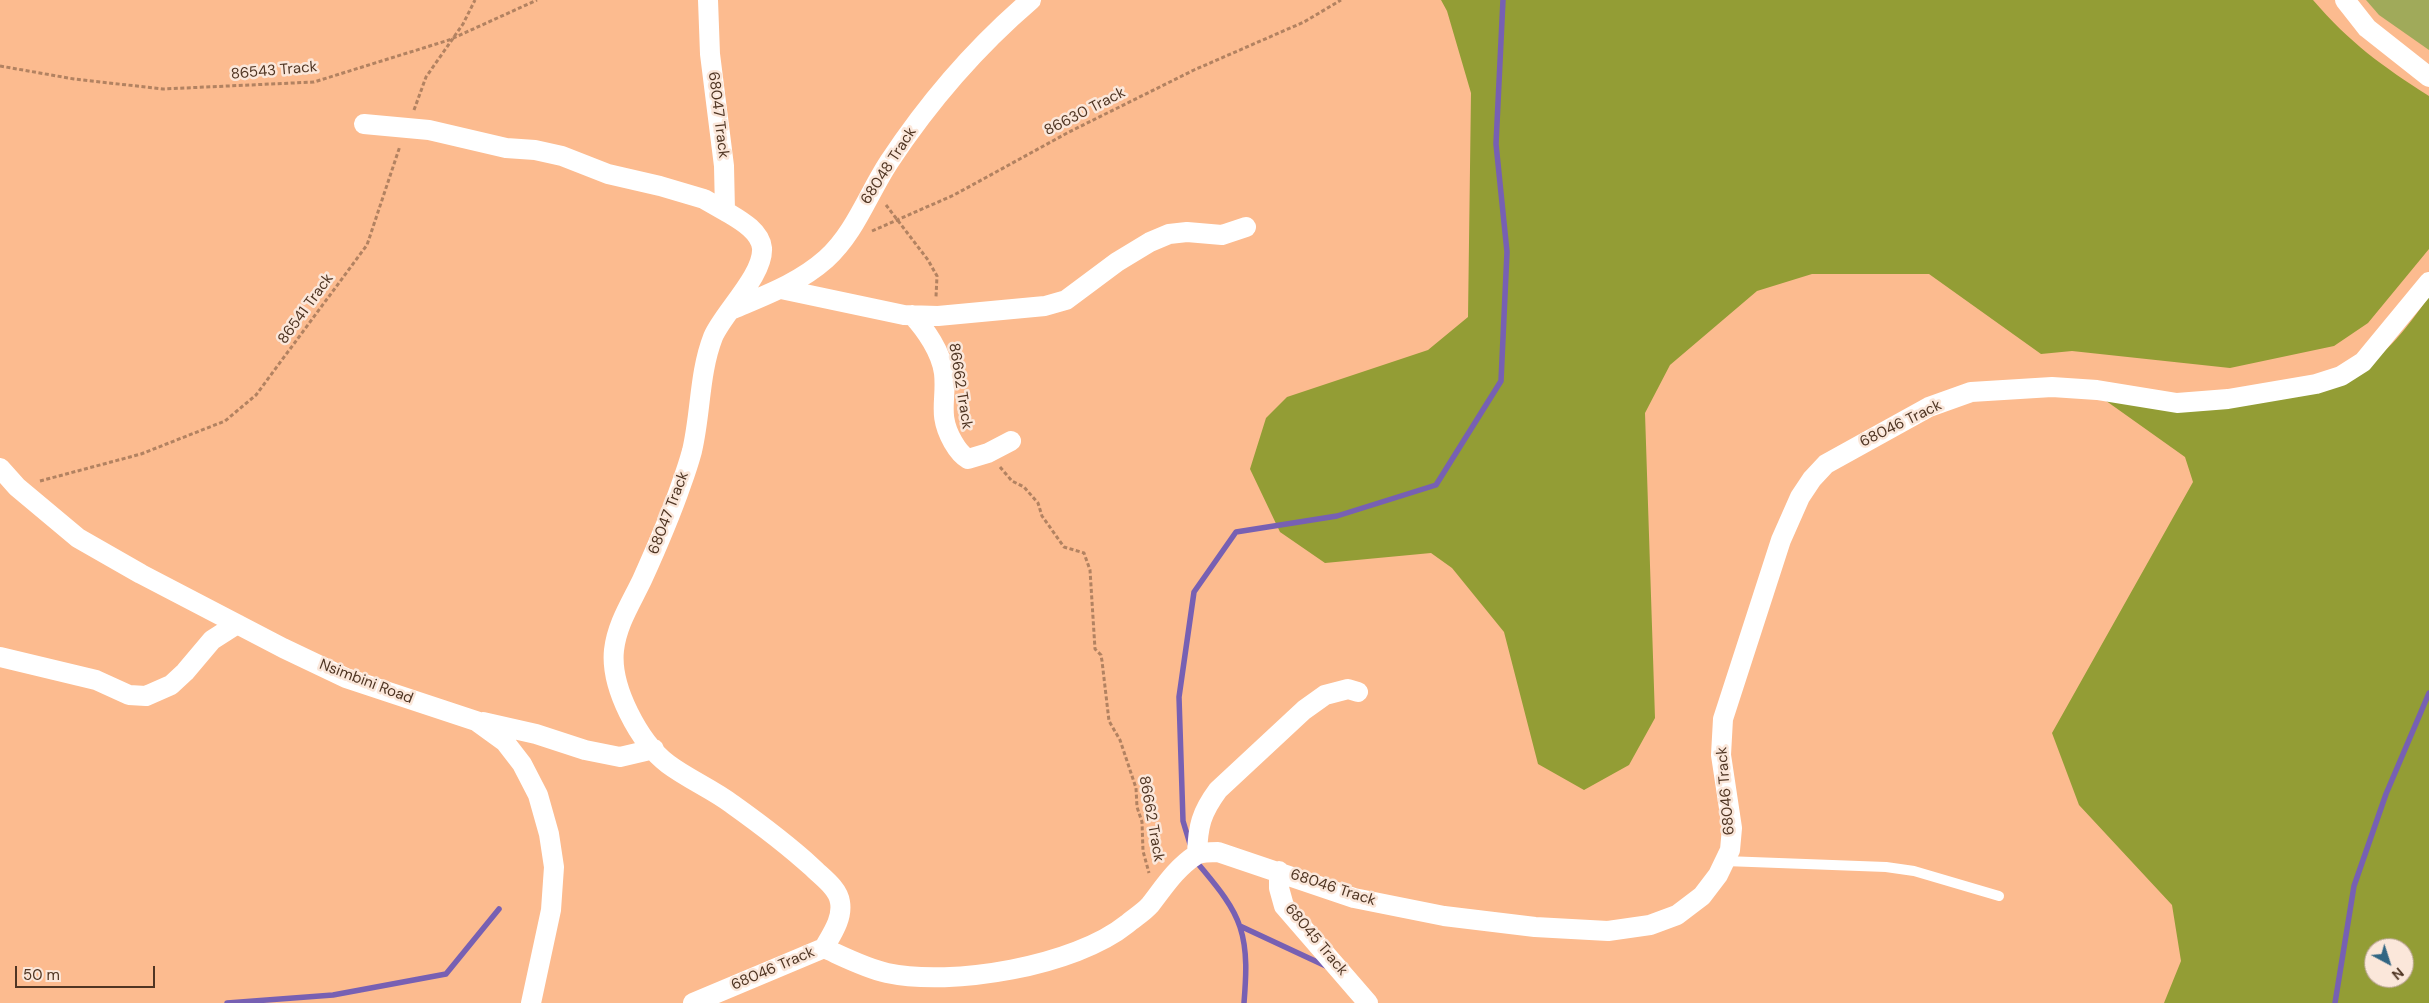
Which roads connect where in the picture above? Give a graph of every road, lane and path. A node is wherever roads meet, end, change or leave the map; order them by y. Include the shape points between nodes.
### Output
1 (475, 0) edge
2 (537, 0) edge
3 (708, 0) edge
4 (1031, 0) edge
5 (1341, 0) edge
6 (2345, 0) edge
7 (454, 37) junction
8 (0, 66) edge
9 (2429, 77) edge
10 (364, 124) dead end
11 (407, 128) junction
12 (875, 183) junction
13 (725, 211) junction
14 (897, 220) junction
15 (1246, 227) dead end
16 (840, 245) junction
17 (2429, 282) edge
18 (781, 289) junction
19 (733, 309) junction
20 (912, 315) junction
21 (938, 316) junction
22 (1011, 441) dead end
23 (988, 453) junction
24 (0, 468) edge
25 (17, 487) junction
26 (237, 624) junction
27 (0, 657) edge
28 (1358, 692) dead end
29 (476, 721) junction
30 (654, 750) junction
31 (1197, 854) junction
32 (1725, 861) junction
33 (1279, 871) junction
34 (1161, 890) junction
35 (1999, 896) dead end
36 (824, 948) junction
37 (531, 1003) edge
38 (693, 1003) edge
39 (1368, 1003) edge

1 - 7 path, 86541 Track
2 - 7 path, 86543 Track
3 - 13 street, 68047 Track via 710,54 724,166
4 - 12 street, 68048 Track via 997,29 958,70
5 - 14 path, 86630 Track via 1304,22 1194,70 1069,132 954,195
6 - 9 street via 2367,28
7 - 8 path, 86543 Track via 314,82 257,86 163,89 74,79
7 - 11 path, 86541 Track via 426,77
10 - 11 street
11 - 13 street via 562,156 608,174 704,200
11 - 25 path, 86541 Track via 367,245 256,395 225,421 141,454
12 - 14 path
12 - 16 street, 68048 Track
13 - 19 street, 68047 Track via 753,232 762,249 754,273
14 - 16 path, 86630 Track
14 - 21 path via 937,276
15 - 21 street via 1222,234 1169,234 1117,262 1066,300 1045,306
16 - 18 street, 68048 Track via 806,275
17 - 32 street, 68046 Track via 2364,362 2341,376 2316,384 2238,398 2177,403 2097,390 2052,388 1971,392 1929,407 1826,464 1800,497 1781,540 1723,719 1721,755 1732,828 1730,850
18 - 19 street, 68048 Track
18 - 20 street
19 - 30 street, 68047 Track via 715,334 709,350 692,450 659,541 622,617 614,651 616,679 624,704
20 - 21 street
20 - 23 street via 926,333 944,373 942,412 947,432 968,459
22 - 23 street
23 - 34 path, 86662 Track via 1012,481 1024,487 1038,503 1042,516 1064,547 1084,553 1090,570 1095,649 1101,655 1109,720 1120,740 1136,788 1143,851 1151,879
24 - 25 street, Nsimbini Road
25 - 26 street, Nsimbini Road via 78,538
26 - 27 street via 212,640 171,685 146,696 129,695 96,680
26 - 29 street, Nsimbini Road via 346,678
28 - 31 street via 1348,689 1325,695 1304,710 1218,790 1200,819
29 - 30 street via 620,757
29 - 37 street, Nsimbini Road via 505,742 522,764 538,795 549,834 554,867 551,910
30 - 36 street, 68047 Track via 666,763 730,803 773,835 832,886 840,903 839,916
31 - 33 street, 68046 Track via 1218,852
31 - 34 street, 68046 Track via 1173,874
32 - 33 street, 68046 Track via 1702,896 1678,915 1650,925 1608,931 1535,928 1444,916 1354,898
32 - 35 lane via 1886,866
33 - 39 street, 68045 Track via 1284,906
34 - 36 street, 68046 Track via 1124,926 1088,947 996,973 937,978 905,976 870,967
36 - 38 street, 68046 Track

